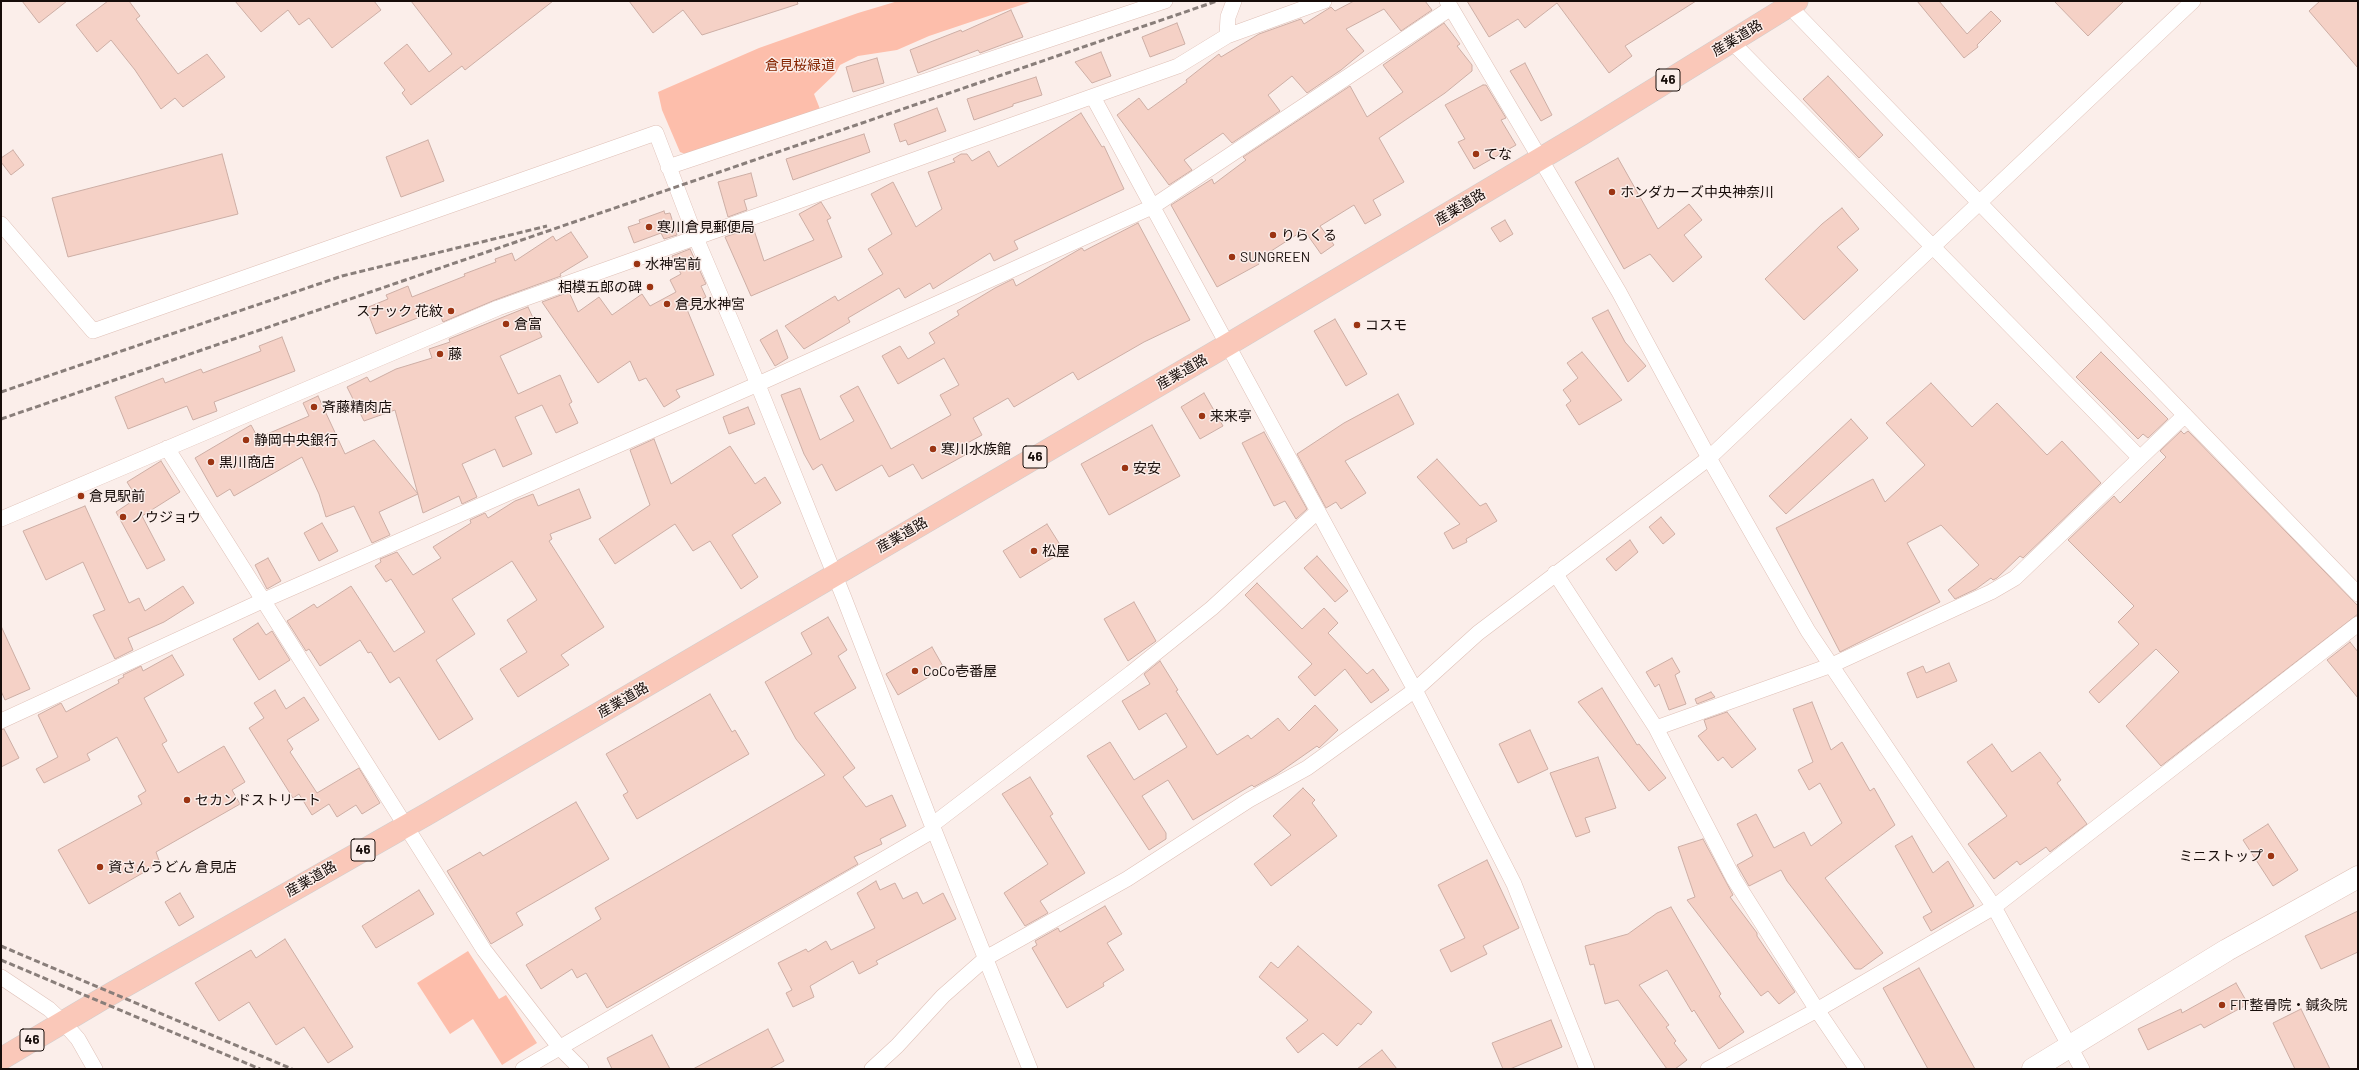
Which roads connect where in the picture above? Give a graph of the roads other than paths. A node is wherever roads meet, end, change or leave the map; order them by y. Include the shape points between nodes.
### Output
1 (1165, 1) edge
2 (1234, 1) edge
3 (1324, 1) edge
4 (2193, 1) edge
5 (1793, 3) edge
6 (1449, 4) edge
7 (1227, 36) junction
8 (1731, 41) junction
9 (1093, 97) junction
10 (1540, 159) junction
11 (668, 167) junction
12 (1980, 203) junction
13 (1152, 207) junction
14 (1, 224) edge
15 (696, 238) junction
16 (1934, 247) junction
17 (1228, 344) junction
18 (758, 384) junction
19 (2185, 415) junction
20 (167, 448) junction
21 (1709, 458) junction
22 (2140, 458) junction
23 (1318, 511) junction
24 (1, 519) edge
25 (1555, 573) junction
26 (834, 574) junction
27 (2358, 594) edge
28 (262, 601) junction
29 (2358, 624) edge
30 (1832, 665) junction
31 (1416, 690) junction
32 (1, 721) edge
33 (1656, 728) junction
34 (406, 826) junction
35 (933, 828) junction
36 (2358, 877) edge
37 (1994, 907) junction
38 (986, 958) junction
39 (1, 977) edge
40 (1817, 1010) junction
41 (63, 1022) junction
42 (2069, 1047) junction
43 (560, 1048) junction
44 (1, 1059) edge
45 (95, 1069) edge
46 (524, 1069) edge
47 (581, 1069) edge
48 (872, 1069) edge
49 (1030, 1069) edge
50 (1588, 1069) edge
51 (1708, 1069) edge
52 (1857, 1069) edge
53 (2033, 1069) edge
54 (2082, 1069) edge

1 - 11 street
2 - 7 street via 1228,17
3 - 7 street
4 - 12 street
5 - 8 main road, 産業道路 / 46
5 - 12 street
6 - 10 street
6 - 13 street
7 - 9 street via 1178,66
8 - 10 main road, 産業道路 / 46
8 - 16 street
9 - 13 street
9 - 15 street
10 - 17 main road, 産業道路 / 46
10 - 21 street via 1619,292
11 - 14 street via 656,133 93,331
11 - 15 street
12 - 16 street
12 - 19 street
13 - 17 street
13 - 18 street
15 - 18 street
15 - 20 street via 498,308
16 - 21 street
16 - 22 street
17 - 23 street
17 - 26 main road, 産業道路 / 46
18 - 26 street
18 - 28 street
19 - 22 street
19 - 27 street
20 - 24 street
20 - 28 street
21 - 25 street
21 - 30 street via 1808,631
22 - 30 street via 2015,578 1991,592
23 - 31 street
23 - 35 street via 1212,608
25 - 31 street via 1478,633
25 - 33 street
26 - 34 main road, 産業道路 / 46
26 - 35 street
28 - 32 street
28 - 34 street
29 - 37 street
30 - 33 street
30 - 37 street
31 - 38 street via 1307,768 1249,800 1127,878
31 - 50 street via 1514,884
33 - 40 street via 1734,879
34 - 41 main road, 産業道路 / 46
34 - 43 street via 484,950
35 - 38 street
35 - 43 street
36 - 42 street via 2227,950
37 - 40 street
37 - 42 street
38 - 48 street via 942,996 897,1046
38 - 49 street
39 - 41 street via 49,1009
40 - 51 street
40 - 52 street
41 - 44 main road, 産業道路 / 46
41 - 45 street via 78,1039
42 - 53 street
42 - 54 street
43 - 46 street
43 - 47 street

